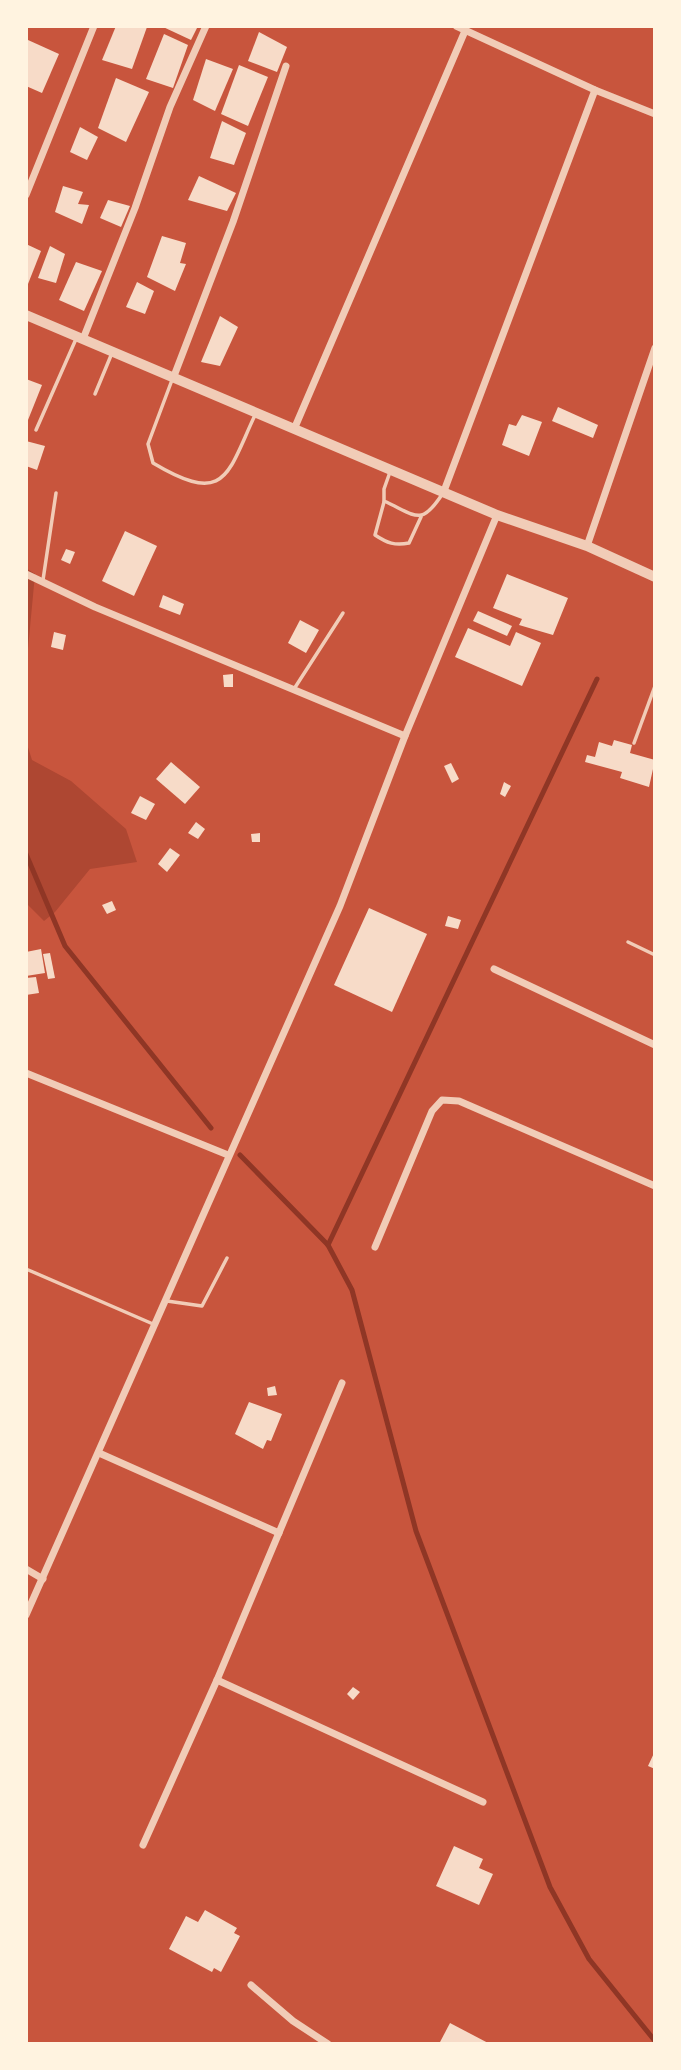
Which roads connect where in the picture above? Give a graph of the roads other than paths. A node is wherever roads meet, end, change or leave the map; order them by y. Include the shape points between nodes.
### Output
1 (94, 26) edge
2 (206, 26) edge
3 (456, 26) edge
4 (465, 31) junction
5 (286, 66) dead end
6 (595, 90) junction
7 (655, 114) edge
8 (26, 195) edge
9 (26, 315) edge
10 (80, 338) junction
11 (655, 348) edge
12 (113, 351) junction
13 (174, 376) junction
14 (95, 394) dead end
15 (257, 411) junction
16 (295, 427) junction
17 (36, 430) dead end
18 (391, 468) junction
19 (444, 491) junction
20 (56, 493) dead end
21 (384, 501) junction
22 (497, 515) junction
23 (421, 517) junction
24 (587, 546) junction
25 (654, 573) edge
26 (26, 574) edge
27 (42, 582) junction
28 (343, 613) dead end
29 (655, 686) edge
30 (293, 690) junction
31 (405, 736) junction
32 (635, 743) dead end
33 (628, 943) dead end
34 (655, 955) edge
35 (494, 969) dead end
36 (655, 1045) edge
37 (26, 1073) edge
38 (228, 1155) junction
39 (655, 1186) edge
40 (375, 1247) dead end
41 (227, 1258) dead end
42 (26, 1269) edge
43 (165, 1300) junction
44 (154, 1325) junction
45 (342, 1383) dead end
46 (99, 1452) junction
47 (279, 1533) junction
48 (26, 1569) edge
49 (43, 1579) junction
50 (26, 1615) edge
51 (217, 1680) junction
52 (483, 1802) dead end
53 (143, 1845) dead end
54 (251, 1985) dead end
55 (328, 2044) edge

1 - 8 street
2 - 10 street
3 - 4 street
4 - 6 street
4 - 16 street
5 - 13 street
6 - 7 street
6 - 19 street
9 - 10 street
10 - 12 street
10 - 17 lane
11 - 24 street
12 - 13 street
12 - 14 lane
13 - 15 street
13 - 15 lane via 148,444 153,463 161,468 208,485 217,483 230,468
15 - 16 street
16 - 18 street
18 - 19 street
18 - 21 lane
19 - 22 street
19 - 23 lane
20 - 27 lane
21 - 23 lane
21 - 23 lane via 375,535 388,543 409,543
22 - 24 street
22 - 31 street
24 - 25 street
26 - 27 street
27 - 30 street
28 - 30 lane
29 - 32 lane
30 - 31 street
31 - 38 street via 340,906
33 - 34 lane
35 - 36 street
37 - 38 street
38 - 43 street
39 - 40 street via 459,1101 442,1100 432,1111
41 - 43 lane via 202,1306
42 - 44 lane
43 - 44 street
44 - 46 street
45 - 47 street
46 - 47 street
46 - 49 street
47 - 51 street
48 - 49 street
49 - 50 street
51 - 52 street
51 - 53 street
54 - 55 street

